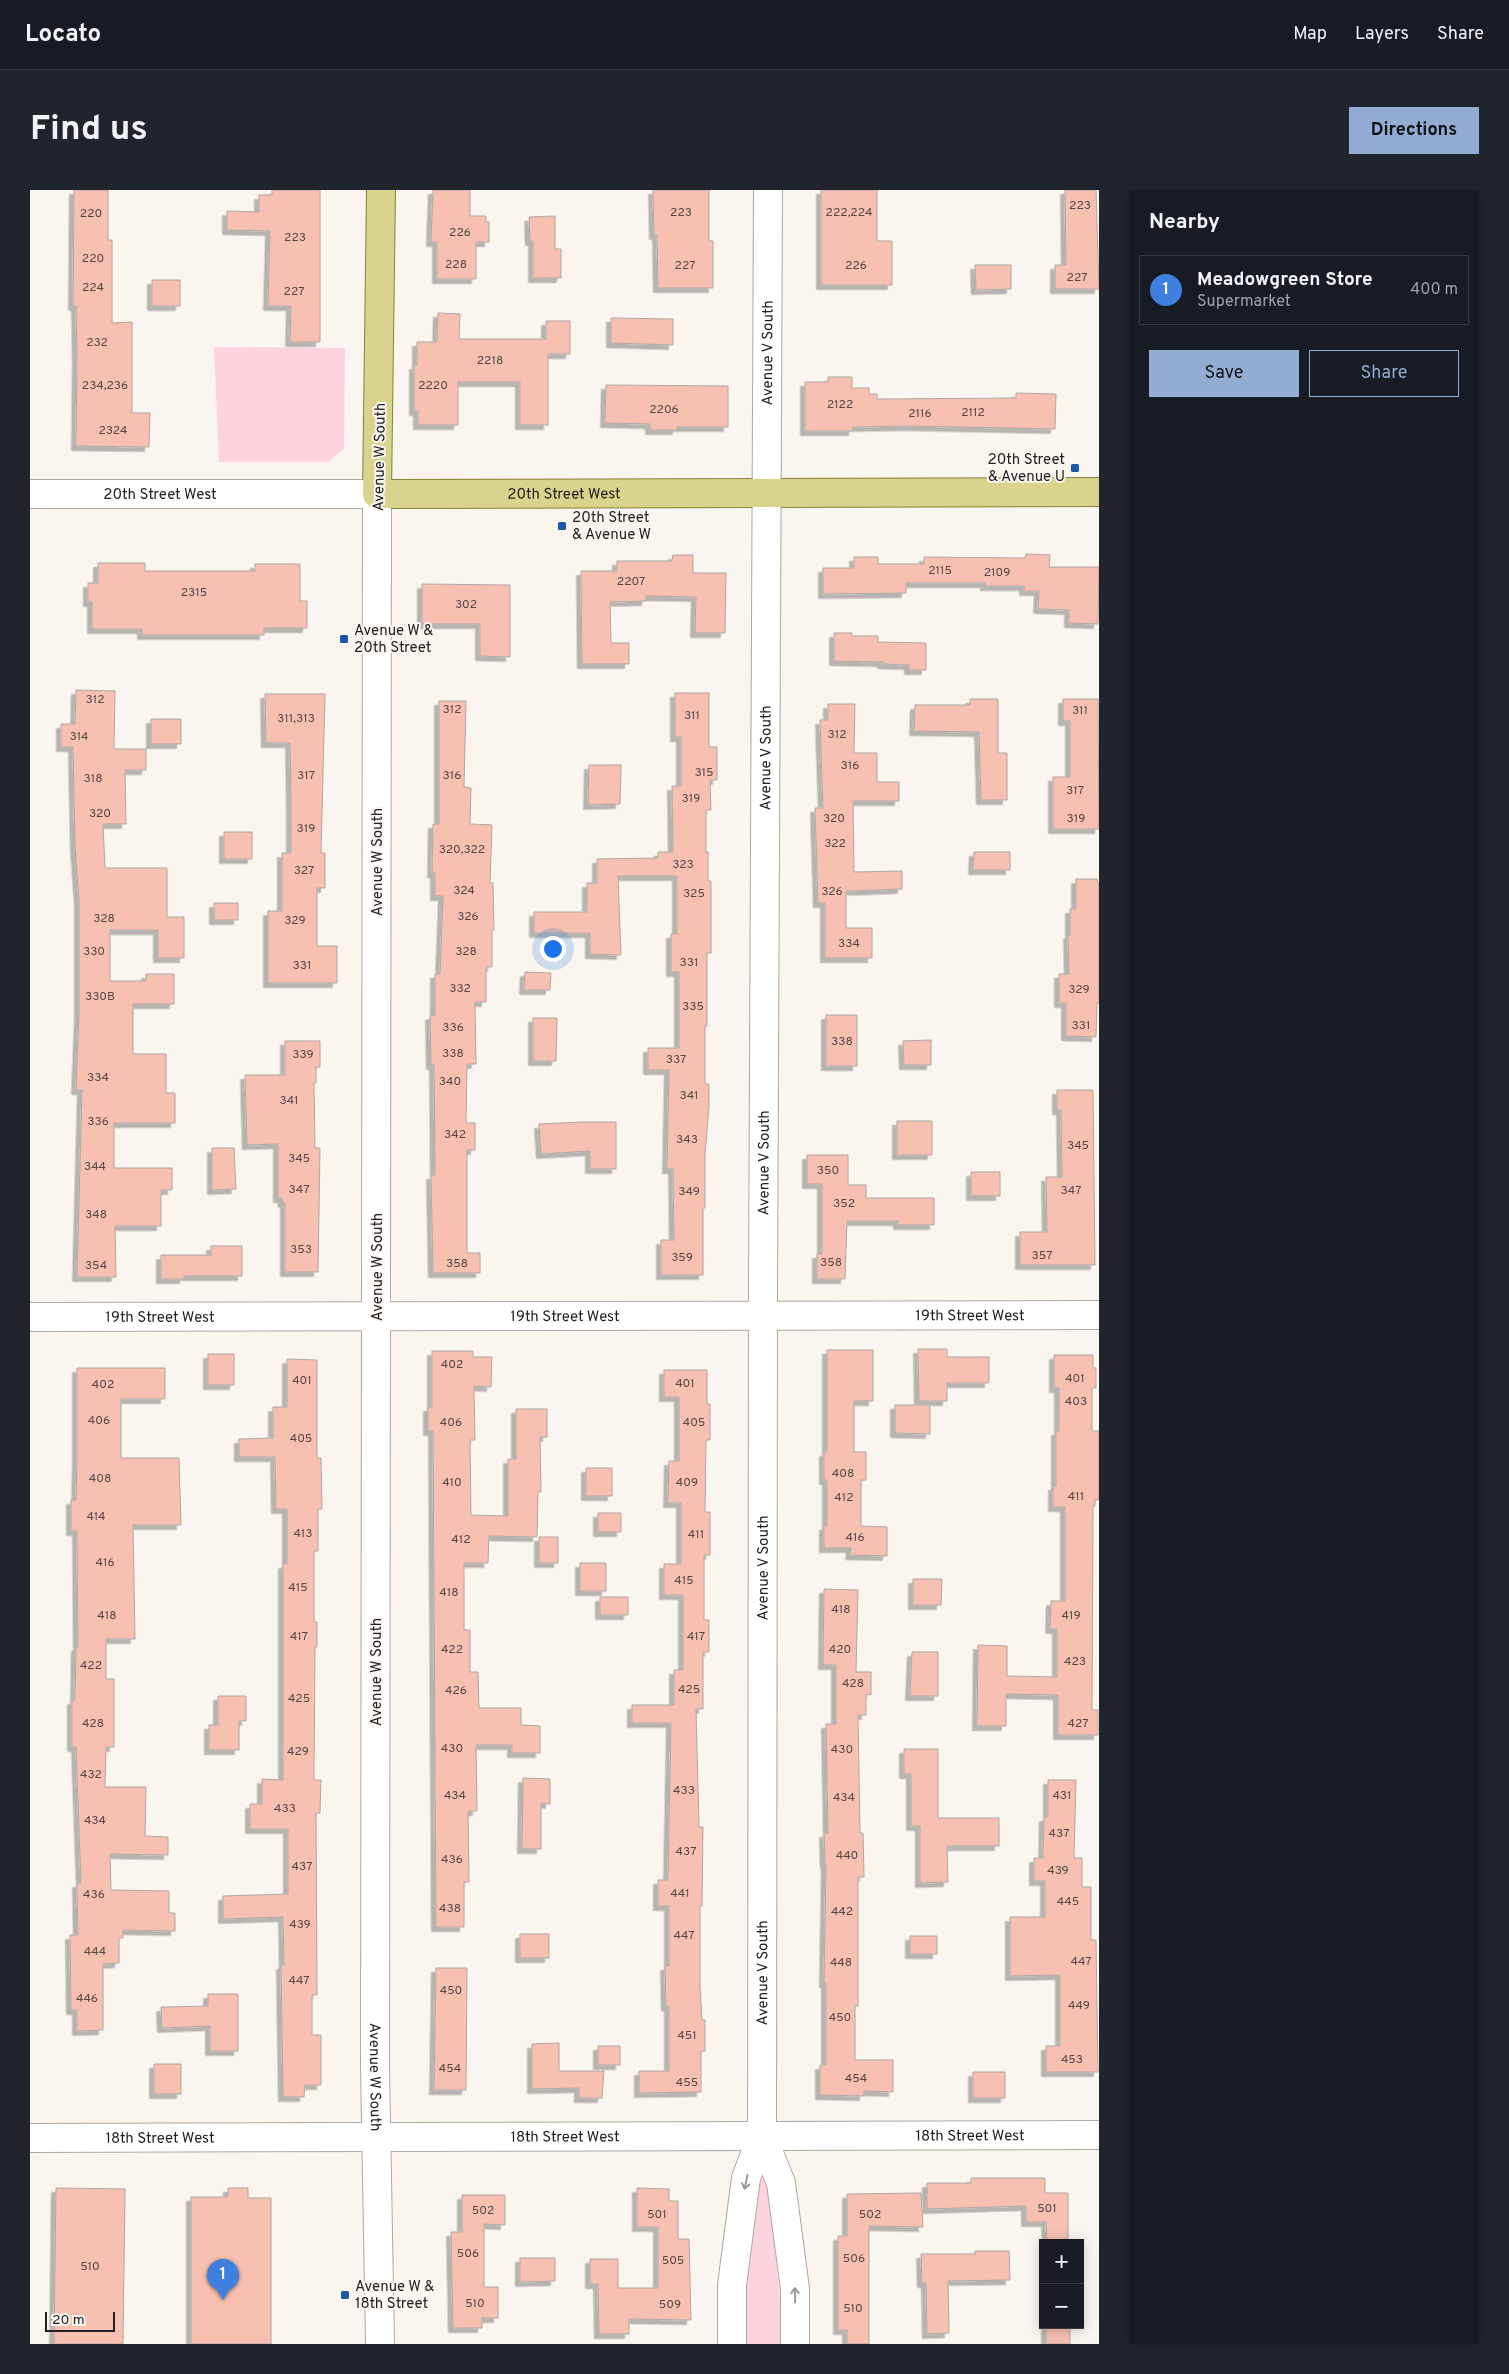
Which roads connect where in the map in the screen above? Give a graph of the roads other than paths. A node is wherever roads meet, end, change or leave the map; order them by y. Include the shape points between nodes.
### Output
1 (382, 190) edge
2 (768, 190) edge
3 (1099, 492) edge
4 (768, 493) junction
5 (30, 494) edge
6 (377, 494) junction
7 (1099, 1315) edge
8 (763, 1316) junction
9 (377, 1317) junction
10 (30, 1318) edge
11 (1099, 2135) edge
12 (762, 2136) junction
13 (30, 2138) edge
14 (377, 2138) junction
15 (380, 2344) edge
16 (732, 2344) edge
17 (795, 2344) edge

1 - 6 main road, Avenue W South
2 - 4 street, Avenue V South
3 - 4 main road, 20th Street West
4 - 6 main road, 20th Street West
4 - 8 street, Avenue V South
5 - 6 street, 20th Street West
6 - 9 street, Avenue W South
7 - 8 street, 19th Street West
8 - 9 street, 19th Street West
8 - 12 street, Avenue V South
9 - 10 street, 19th Street West
9 - 14 street, Avenue W South
11 - 12 street, 18th Street West
12 - 14 street, 18th Street West
12 -> 16 street, Avenue V South via 746,2178 732,2285
17 -> 12 street, Avenue V South via 795,2289 782,2183
13 - 14 street, 18th Street West
14 - 15 street, Avenue W South

